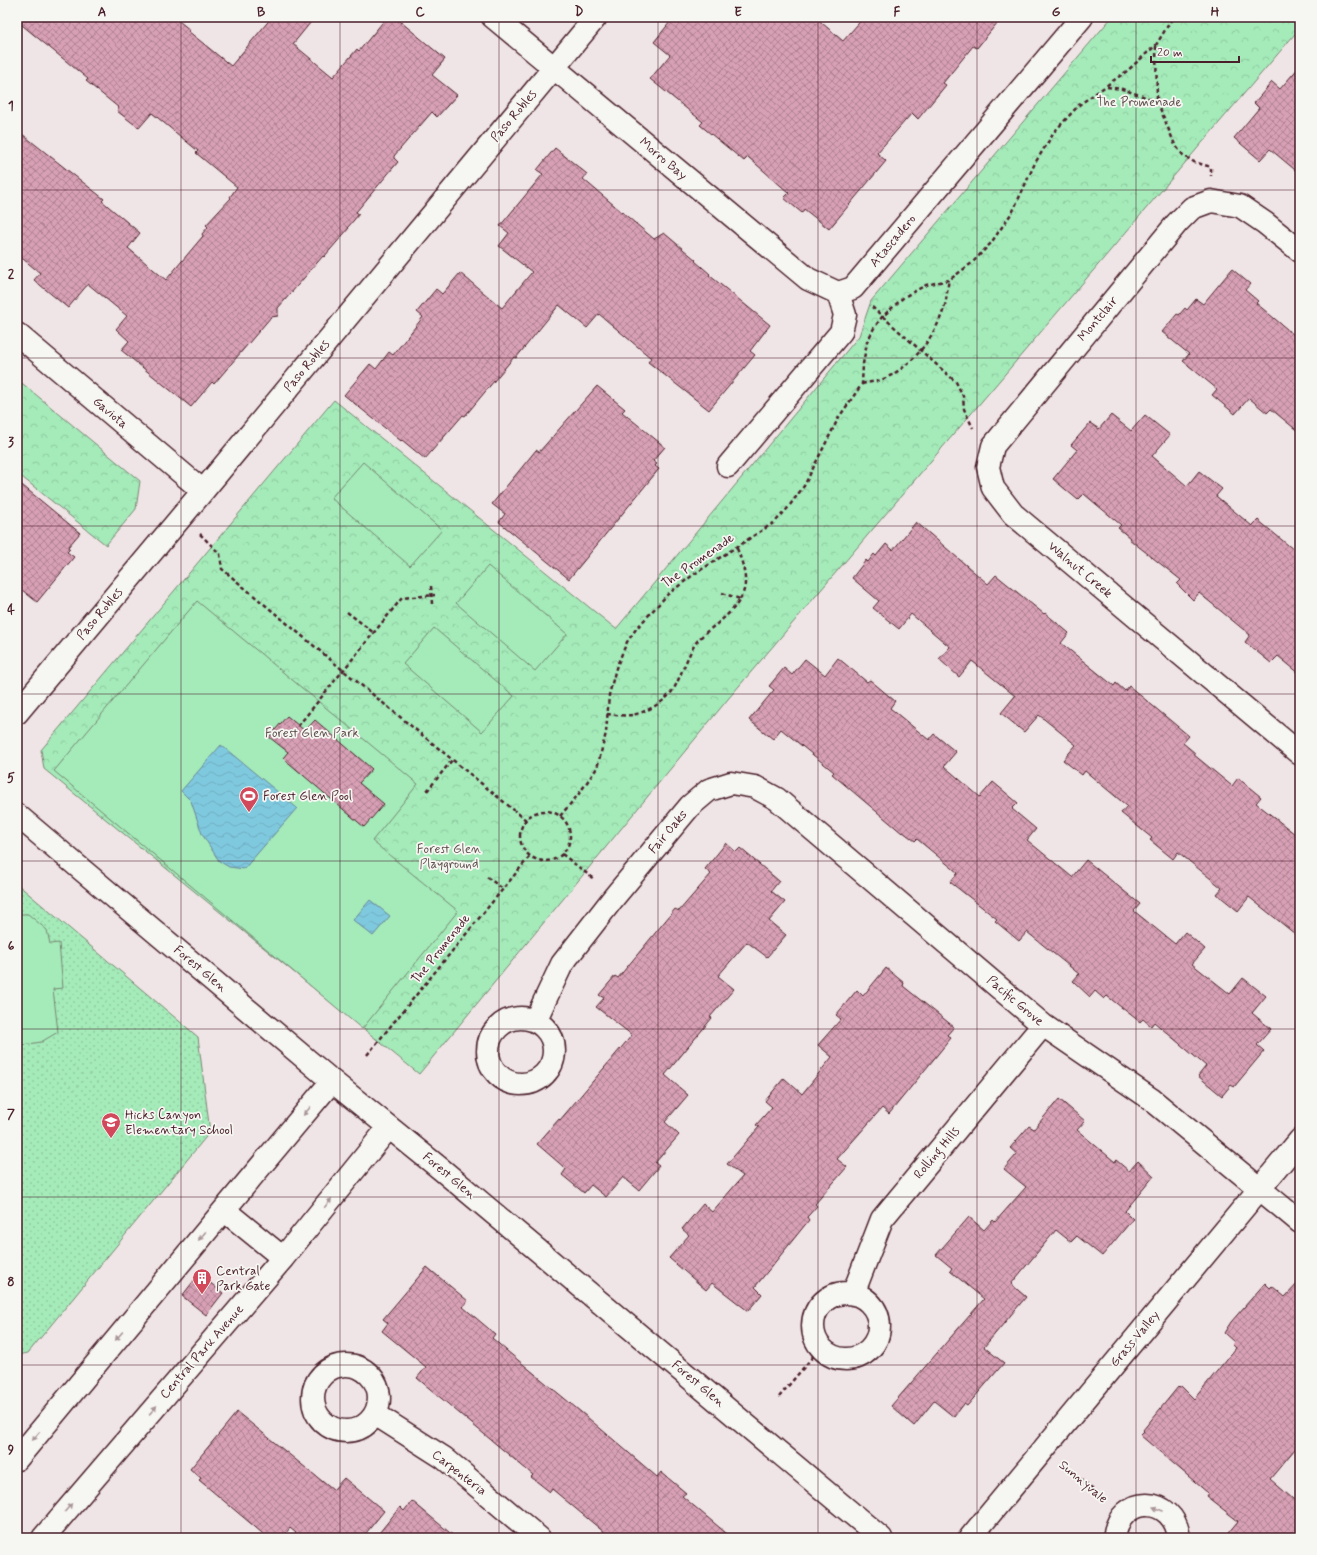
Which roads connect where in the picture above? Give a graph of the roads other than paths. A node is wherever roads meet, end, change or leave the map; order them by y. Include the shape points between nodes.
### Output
1 (493, 17) edge
2 (596, 17) edge
3 (1082, 17) edge
4 (554, 68) junction
5 (1300, 252) edge
6 (838, 293) junction
7 (17, 334) edge
8 (992, 446) joint
9 (728, 466) dead end
10 (203, 491) junction
11 (17, 713) edge
12 (1300, 754) edge
13 (731, 782) joint
14 (17, 815) edge
15 (535, 1021) dead end
16 (1043, 1025) junction
17 (332, 1081) junction
18 (389, 1127) junction
19 (1300, 1140) edge
20 (1259, 1188) junction
21 (224, 1210) junction
22 (1300, 1222) edge
23 (283, 1258) junction
24 (853, 1294) junction
25 (375, 1414) dead end
26 (17, 1459) edge
27 (43, 1538) edge
28 (539, 1538) edge
29 (881, 1538) edge
30 (970, 1538) edge
31 (1114, 1538) edge
32 (1179, 1538) edge

1 - 4 street, Morro Bay
2 - 4 street, Paso Robles
3 - 6 street, Atascadero via 853,288
4 - 6 street, Morro Bay via 808,279
4 - 10 street, Paso Robles
5 - 8 street, Montclair via 1265,222 1240,206 1211,201 1192,208 1177,222
6 - 9 street via 845,315 840,332
7 - 10 street, Gaviota
8 - 12 street, Walnut Creek via 988,467 992,488 1013,514
10 - 11 street, Paso Robles
13 - 15 street, Fair Oaks via 709,790 690,806 615,896 562,964
13 - 16 street, Pacific Grove via 755,787 777,799
14 - 17 street, Forest Glen
16 - 20 street, Pacific Grove via 1151,1099
16 - 24 street, Rolling Hills via 882,1219
17 - 18 street, Forest Glen
17 -> 21 street
23 -> 18 street, Central Park Avenue
18 - 29 street, Forest Glen
19 - 20 street, Grass Valley
20 - 22 street, Pacific Grove
20 - 30 street, Grass Valley
21 - 23 street
21 -> 26 street
27 -> 23 street, Central Park Avenue
24 - 24 street via 866,1300 875,1310 879,1323 877,1337 870,1349 859,1357 845,1359 832,1356 820,1348 814,1336 813,1322 817,1309 827,1299 840,1294
25 - 28 street, Carpenteria via 444,1458
32 -> 31 street via 1178,1528 1172,1517 1160,1508 1147,1505 1134,1507 1122,1515 1115,1527

